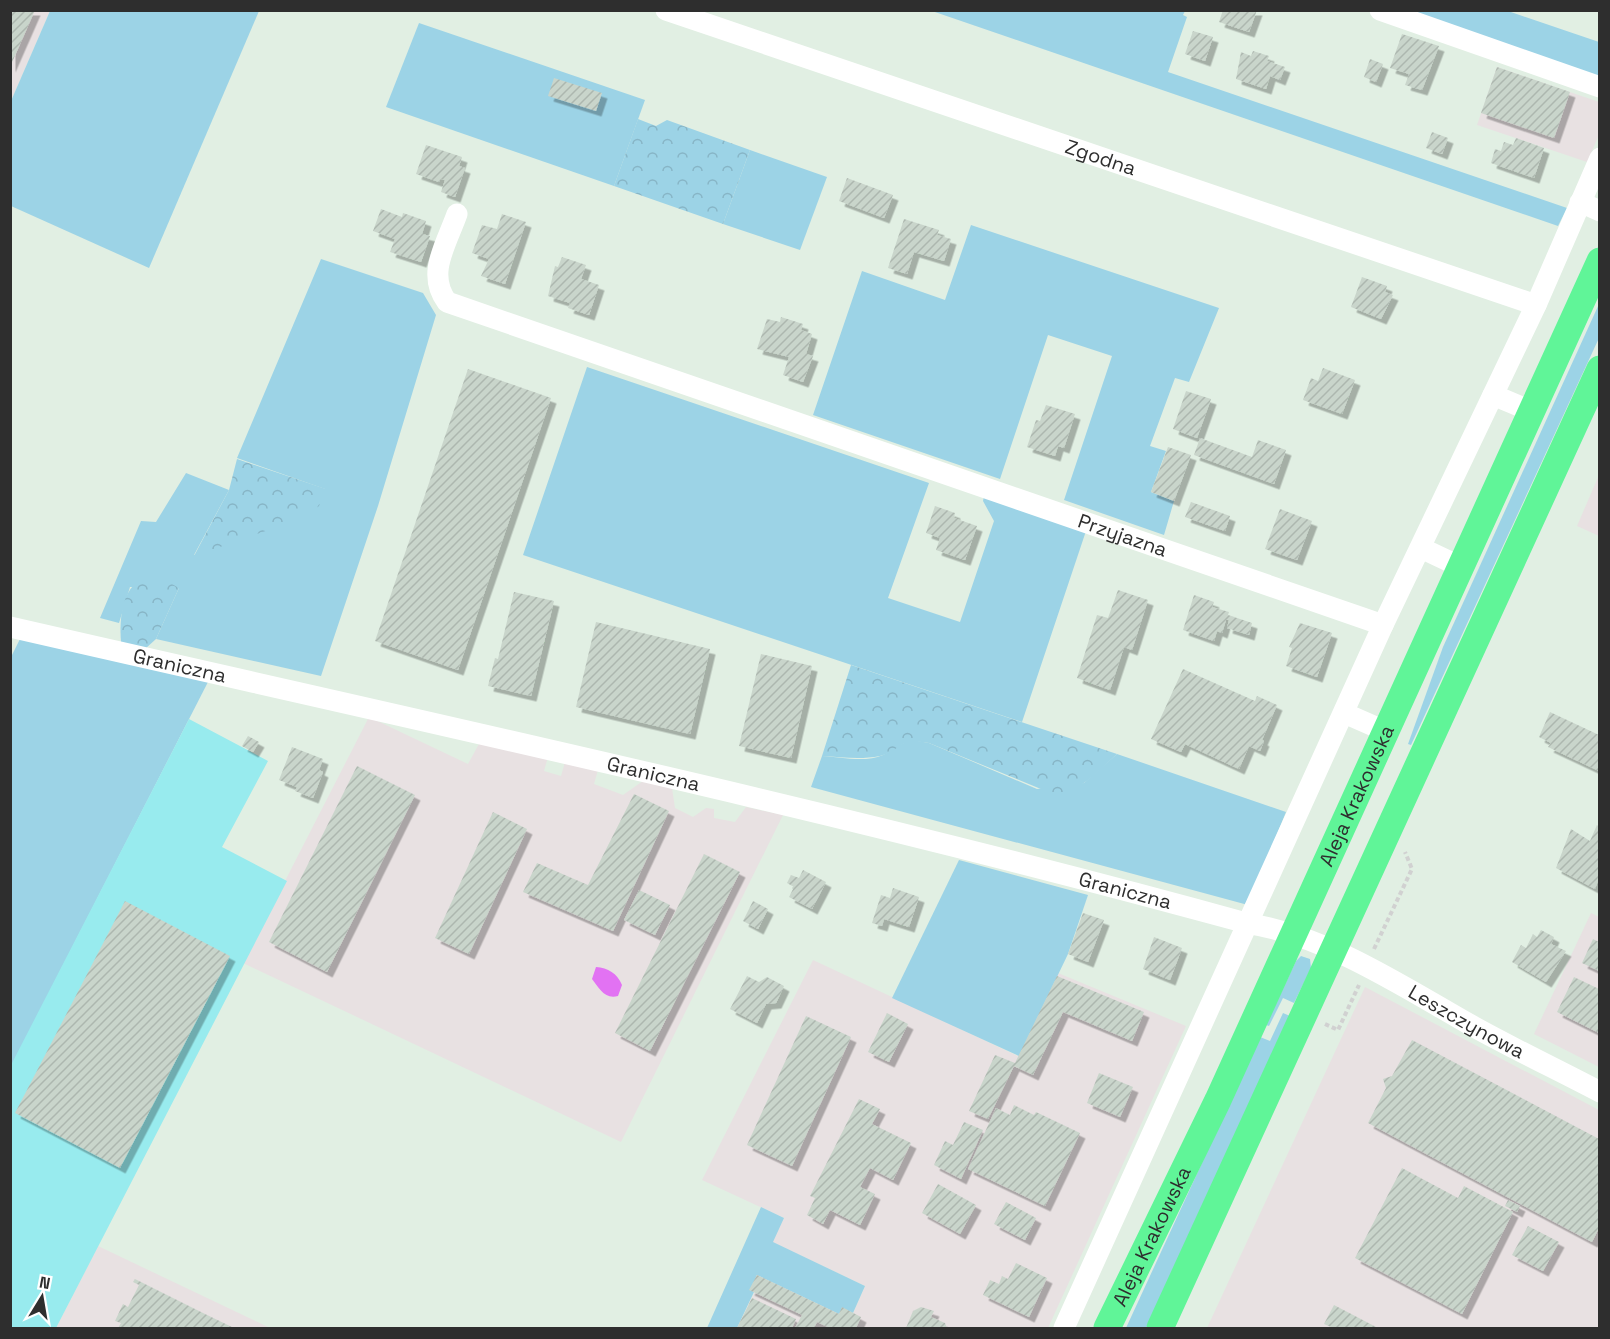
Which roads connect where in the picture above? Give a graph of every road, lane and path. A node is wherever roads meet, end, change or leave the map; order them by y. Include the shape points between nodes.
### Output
1 (666, 10) edge
2 (1380, 10) edge
3 (1599, 87) edge
4 (1599, 158) edge
5 (1580, 202) junction
6 (1599, 211) edge
7 (457, 214) dead end
8 (1599, 261) edge
9 (1536, 305) junction
10 (1599, 369) edge
11 (1493, 395) junction
12 (1531, 411) junction
13 (1421, 548) junction
14 (1459, 566) junction
15 (1383, 625) junction
16 (10, 627) edge
17 (1344, 713) junction
18 (1385, 732) junction
19 (1412, 869) dead end
20 (1250, 924) junction
21 (1293, 934) junction
22 (1333, 952) junction
23 (1372, 958) dead end
24 (1362, 979) dead end
25 (1338, 1030) dead end
26 (1599, 1092) edge
27 (1064, 1329) edge
28 (1107, 1329) edge
29 (1160, 1329) edge

1 - 9 street, Zgodna
2 - 3 street
4 - 5 street
5 - 6 street
5 - 9 street
7 - 15 street, Przyjazna via 436,277 447,302
8 - 12 main road, Aleja Krakowska
9 - 11 street
10 - 22 main road
11 - 12 street
11 - 13 street
12 - 14 main road, Aleja Krakowska
13 - 14 street
13 - 15 street
14 - 18 main road, Aleja Krakowska
15 - 17 street
16 - 20 street, Graniczna via 822,813
17 - 18 street
17 - 20 street
18 - 21 main road, Aleja Krakowska
19 - 23 path
20 - 21 street, Graniczna
20 - 27 street
21 - 22 street, Leszczynowa
21 - 28 main road, Aleja Krakowska
22 - 26 street, Leszczynowa
22 - 29 main road
24 - 25 path

